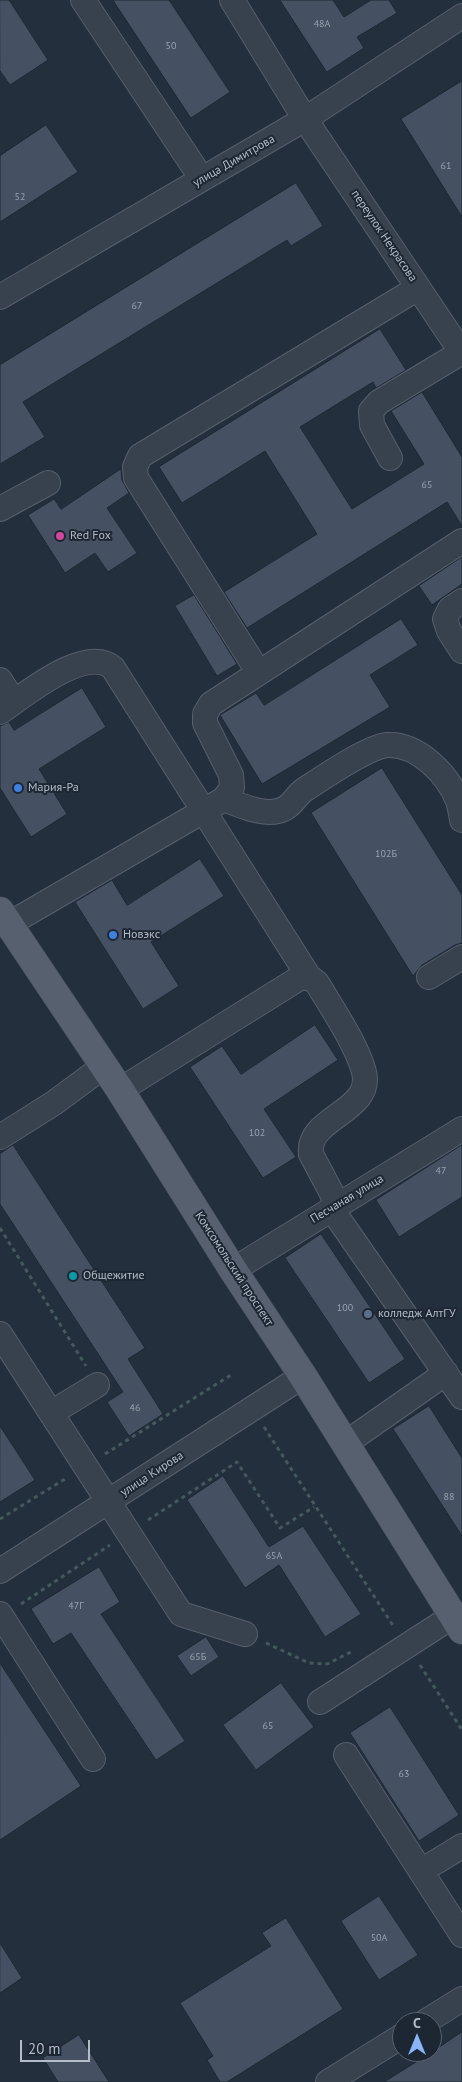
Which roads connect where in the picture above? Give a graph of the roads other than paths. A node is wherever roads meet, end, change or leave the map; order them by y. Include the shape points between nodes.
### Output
1 (83, 0) edge
2 (232, 0) edge
3 (462, 16) edge
4 (305, 120) junction
5 (202, 180) junction
6 (418, 288) junction
7 (0, 297) edge
8 (462, 352) edge
9 (390, 458) dead end
10 (48, 483) dead end
11 (0, 509) edge
12 (462, 541) edge
13 (462, 601) edge
14 (462, 651) edge
15 (259, 673) junction
16 (0, 680) edge
17 (7, 707) edge
18 (214, 804) junction
19 (462, 820) edge
20 (4, 918) edge
21 (462, 957) edge
22 (309, 977) junction
23 (429, 977) dead end
24 (104, 1066) junction
25 (120, 1090) junction
26 (462, 1129) edge
27 (0, 1138) edge
28 (334, 1206) junction
29 (233, 1270) junction
30 (4, 1350) edge
31 (446, 1373) junction
32 (303, 1376) junction
33 (97, 1385) road end
34 (462, 1397) edge
35 (51, 1413) junction
36 (346, 1443) junction
37 (107, 1503) junction
38 (0, 1571) edge
39 (1, 1615) edge
40 (458, 1623) edge
41 (246, 1634) road end
42 (320, 1702) dead end
43 (346, 1755) dead end
44 (93, 1759) dead end
45 (462, 1846) edge
46 (421, 1871) junction
47 (462, 1935) edge
48 (462, 1999) edge
49 (441, 2012) edge
50 (392, 2042) edge
51 (328, 2082) edge

1 - 5 street
2 - 4 street, переулок Некрасова
3 - 4 street, улица Димитрова
4 - 5 street, улица Димитрова
4 - 6 street, переулок Некрасова
5 - 7 street, улица Димитрова
6 - 8 street, переулок Некрасова
6 - 15 street via 140,456 135,467 136,478
8 - 9 street via 379,402 371,411 372,425
10 - 11 street
12 - 15 street
13 - 14 street via 450,609 444,619
15 - 18 street via 211,704 205,714 205,723 231,775 232,788
16 - 17 street
17 - 18 street via 78,663 107,663
18 - 19 street via 269,813 281,811 292,805 302,792 371,750 388,745 409,748 428,761 446,780
18 - 20 street
18 - 22 street
20 - 24 main road, Комсомольский проспект
21 - 23 street
22 - 25 street via 298,979
22 - 28 street via 317,983 354,1048 364,1073 364,1088 355,1102 317,1134 310,1147
24 - 25 main road, Комсомольский проспект
24 - 27 street
25 - 29 main road, Комсомольский проспект
26 - 28 street, Песчаная улица
28 - 29 street, Песчаная улица
28 - 31 street
29 - 32 main road, Комсомольский проспект
30 - 35 street
31 - 34 street
31 - 36 street
32 - 36 main road, Комсомольский проспект
32 - 37 street, улица Кирова
33 - 35 street
35 - 37 street
36 - 40 main road, Комсомольский проспект
37 - 38 street, улица Кирова
37 - 41 street via 181,1614
39 - 44 street
40 - 42 street via 397,1640
43 - 46 street
45 - 46 street
46 - 47 street
48 - 49 street
50 - 51 street

